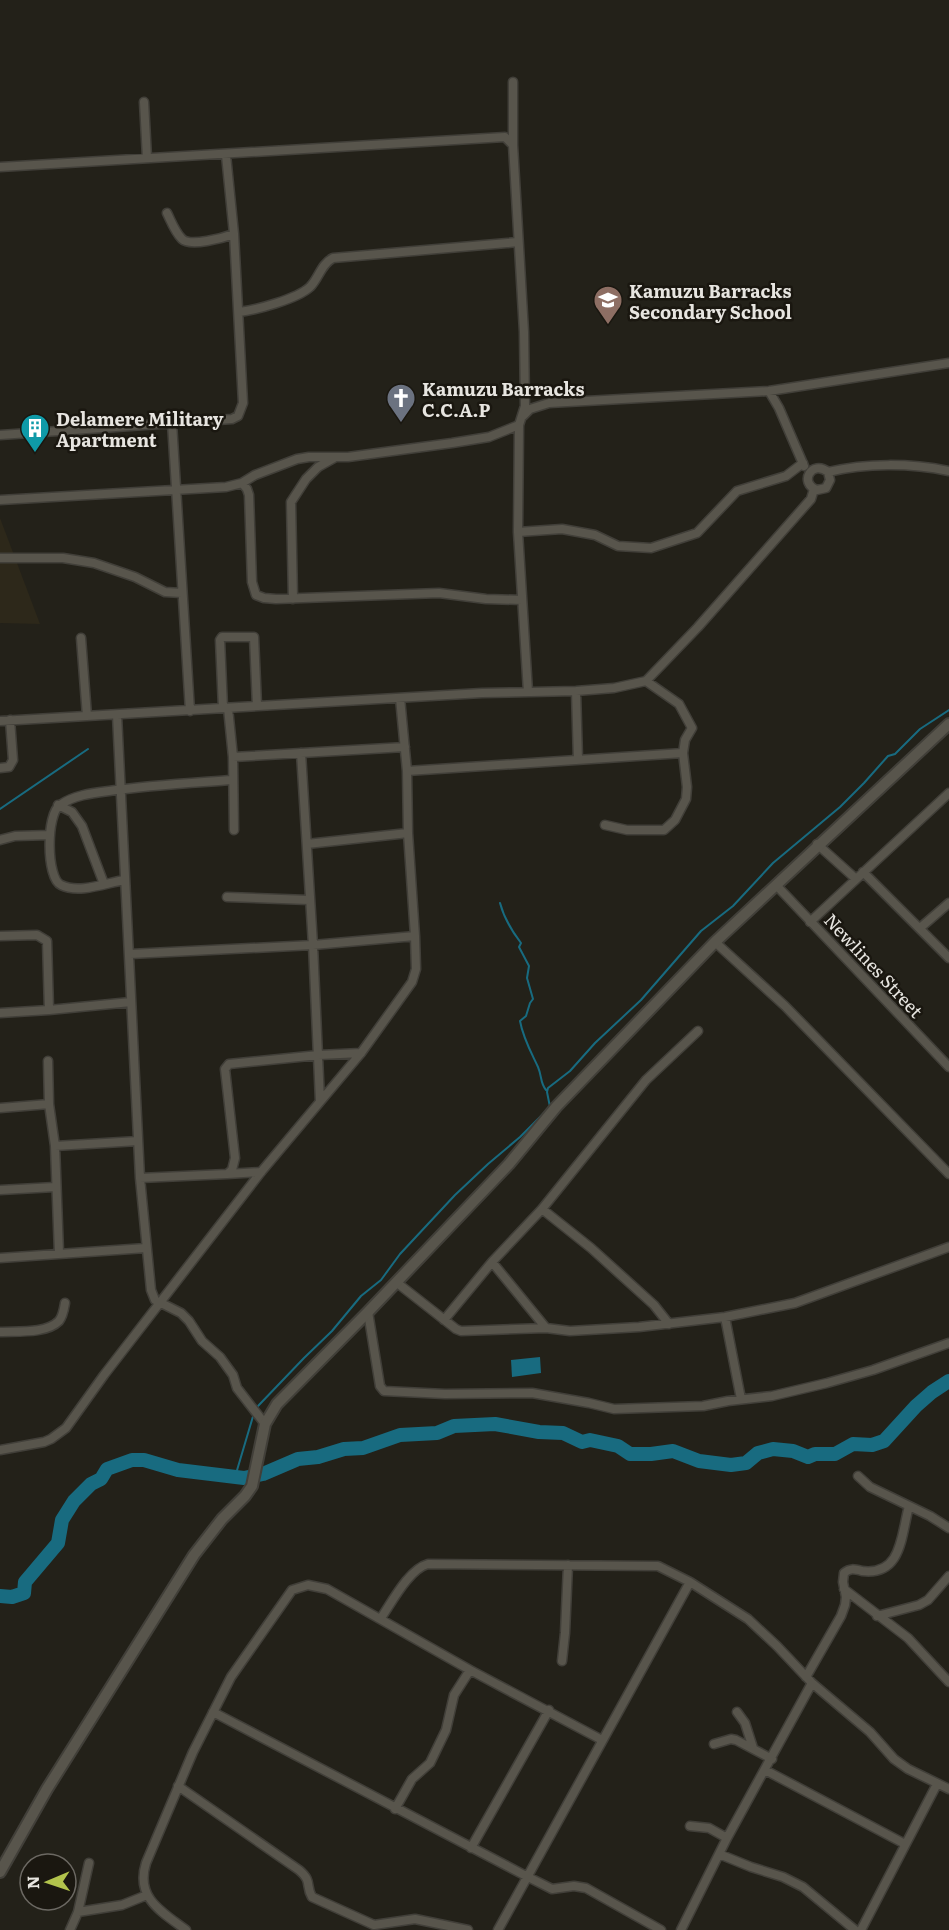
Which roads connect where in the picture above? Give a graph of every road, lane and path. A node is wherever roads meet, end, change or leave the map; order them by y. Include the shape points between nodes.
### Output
1 (513, 82) dead end
2 (144, 102) dead end
3 (513, 145) junction
4 (226, 154) junction
5 (147, 158) junction
6 (0, 166) edge
7 (167, 213) dead end
8 (234, 234) junction
9 (518, 242) junction
10 (239, 312) junction
11 (949, 363) edge
12 (926, 366) junction
13 (949, 369) edge
14 (769, 391) junction
15 (523, 416) junction
16 (172, 423) junction
17 (519, 425) junction
18 (0, 435) edge
19 (334, 458) junction
20 (803, 463) junction
21 (949, 465) edge
22 (933, 468) junction
23 (949, 471) edge
24 (828, 472) junction
25 (808, 474) junction
26 (242, 483) junction
27 (176, 489) junction
28 (814, 489) junction
29 (0, 500) edge
30 (518, 532) junction
31 (0, 558) edge
32 (182, 593) junction
33 (293, 599) junction
34 (522, 600) junction
35 (81, 638) dead end
36 (646, 681) junction
37 (528, 692) junction
38 (576, 692) junction
39 (400, 698) junction
40 (257, 706) junction
41 (225, 708) junction
42 (190, 711) junction
43 (117, 715) junction
44 (87, 716) junction
45 (10, 720) junction
46 (0, 721) edge
47 (949, 724) edge
48 (405, 747) junction
49 (301, 753) junction
50 (683, 753) junction
51 (233, 757) junction
52 (578, 760) junction
53 (0, 768) edge
54 (407, 771) junction
55 (232, 780) junction
56 (121, 789) junction
57 (949, 793) edge
58 (58, 805) junction
59 (605, 825) dead end
60 (234, 830) dead end
61 (408, 833) junction
62 (50, 835) junction
63 (0, 840) edge
64 (307, 844) junction
65 (818, 844) junction
66 (863, 872) junction
67 (856, 879) junction
68 (124, 880) junction
69 (104, 884) junction
70 (776, 885) junction
71 (227, 897) dead end
72 (309, 900) junction
73 (949, 903) edge
74 (810, 922) junction
75 (920, 928) junction
76 (0, 936) edge
77 (415, 936) junction
78 (715, 942) junction
79 (313, 945) junction
80 (130, 954) junction
81 (949, 958) edge
82 (131, 1002) junction
83 (49, 1010) junction
84 (0, 1013) edge
85 (698, 1031) dead end
86 (361, 1053) junction
87 (319, 1055) junction
88 (48, 1061) dead end
89 (949, 1067) edge
90 (321, 1101) junction
91 (49, 1104) junction
92 (0, 1108) edge
93 (138, 1141) junction
94 (55, 1146) junction
95 (261, 1172) junction
96 (226, 1174) junction
97 (949, 1174) edge
98 (140, 1178) junction
99 (55, 1187) junction
100 (0, 1190) edge
101 (542, 1209) junction
102 (949, 1247) edge
103 (146, 1248) junction
104 (59, 1253) junction
105 (0, 1258) edge
106 (492, 1262) junction
107 (396, 1282) junction
108 (65, 1303) dead end
109 (161, 1303) junction
110 (368, 1312) junction
111 (725, 1317) junction
112 (444, 1320) junction
113 (669, 1324) junction
114 (546, 1329) junction
115 (0, 1332) edge
116 (949, 1343) edge
117 (741, 1399) junction
118 (265, 1424) junction
119 (0, 1450) edge
120 (858, 1476) dead end
121 (909, 1506) junction
122 (949, 1528) edge
123 (568, 1565) junction
124 (949, 1576) edge
125 (690, 1582) junction
126 (844, 1589) junction
127 (877, 1616) junction
128 (381, 1618) junction
129 (562, 1661) dead end
130 (470, 1670) junction
131 (809, 1680) junction
132 (949, 1682) edge
133 (549, 1710) junction
134 (213, 1712) junction
135 (737, 1712) dead end
136 (602, 1740) junction
137 (714, 1744) dead end
138 (753, 1748) junction
139 (772, 1759) junction
140 (765, 1770) junction
141 (937, 1784) junction
142 (178, 1786) junction
143 (949, 1789) edge
144 (395, 1809) junction
145 (690, 1826) dead end
146 (727, 1838) junction
147 (905, 1844) junction
148 (471, 1848) junction
149 (719, 1854) junction
150 (89, 1863) dead end
151 (0, 1872) edge
152 (528, 1877) junction
153 (147, 1895) junction
154 (78, 1912) junction
155 (70, 1930) edge
156 (186, 1930) edge
157 (468, 1930) edge
158 (498, 1930) edge
159 (661, 1930) edge
160 (681, 1930) edge
161 (855, 1930) edge
162 (861, 1930) edge

1 - 3 street
2 - 5 street
3 - 4 street via 504,137 492,136
3 - 9 street
4 - 5 street
4 - 8 street
5 - 6 street
7 - 8 street via 185,241
8 - 10 street
9 - 10 street via 333,258 308,289 264,308
9 - 15 street via 524,332
10 - 16 street via 243,403 238,416
11 - 12 street
12 - 13 street
12 - 14 street
14 - 15 street via 549,403 530,409
14 - 20 street
15 - 17 street
16 - 18 street
16 - 27 street
17 - 19 street via 471,440
17 - 30 street
19 - 26 street via 297,459
19 - 33 street via 306,478 291,502
20 - 25 street
20 - 30 street via 786,476 737,491 698,533 647,549 618,546 572,530
21 - 22 street
22 - 23 street
22 - 24 street via 867,465
24 - 25 street via 817,467
24 - 28 street via 828,486
25 - 28 street via 808,483
26 - 27 street via 226,488
26 - 33 street via 249,495 254,592 264,598
27 - 29 street
27 - 32 street
28 - 36 street via 811,499 744,576
30 - 34 street
31 - 32 street via 63,558 94,563 165,592
32 - 42 street
33 - 34 street via 439,593
34 - 37 street
35 - 44 street
36 - 38 street
36 - 50 street via 684,711 692,728
37 - 38 street
37 - 39 street
38 - 52 street
39 - 40 street
39 - 48 street
40 - 41 street
40 - 41 street via 254,637 222,637
41 - 42 street
41 - 51 street
42 - 43 street
43 - 44 street
43 - 56 street
44 - 45 street
45 - 46 street
45 - 53 street via 13,760 9,767
47 - 65 street
48 - 49 street
48 - 54 street
49 - 51 street
49 - 64 street
50 - 52 street
50 - 59 street via 686,799 668,828 627,830
51 - 55 street
52 - 54 street
54 - 61 street
55 - 56 street
55 - 60 street
56 - 58 street
56 - 68 street
57 - 66 street
58 - 62 street via 51,818
58 - 69 street via 72,812 82,826
61 - 64 street
61 - 77 street
62 - 63 street
62 - 69 street via 54,879 60,885 86,888
64 - 72 street
65 - 67 street
65 - 70 street
66 - 67 street
66 - 75 street
67 - 74 street
68 - 69 street
68 - 80 street
70 - 74 street, Newlines Street
70 - 78 street
71 - 72 street
72 - 79 street
73 - 75 street
74 - 89 street, Newlines Street
75 - 81 street
76 - 83 street via 37,935 47,941
77 - 79 street
77 - 86 street via 416,969 412,982
78 - 97 street via 785,1006
78 - 107 street via 556,1107 508,1164
79 - 80 street
79 - 87 street
80 - 82 street
82 - 83 street
82 - 93 street
83 - 84 street
85 - 101 street via 646,1080
86 - 87 street
86 - 90 street
87 - 90 street
87 - 96 street via 226,1065 235,1158 232,1170
88 - 91 street
90 - 95 street
91 - 92 street
91 - 94 street
93 - 94 street
93 - 98 street
94 - 99 street
95 - 96 street
95 - 109 street
96 - 98 street
98 - 103 street
99 - 100 street
99 - 104 street
101 - 106 street
101 - 113 street via 654,1305
102 - 111 street via 795,1303
103 - 104 street
103 - 109 street via 153,1295
104 - 105 street
106 - 112 street
106 - 114 street
107 - 110 street
107 - 112 street
108 - 115 street via 59,1321 49,1327
109 - 118 street via 181,1313 220,1357 237,1388
109 - 119 street via 59,1434 44,1442
110 - 117 street via 384,1391 532,1393 632,1410 703,1406
110 - 118 street via 277,1404
111 - 113 street
111 - 117 street
112 - 114 street via 460,1331
113 - 114 street
116 - 117 street via 843,1379 772,1396
118 - 151 street via 252,1486 198,1549 46,1790
120 - 121 street via 870,1487
121 - 122 street
121 - 126 street via 897,1555 890,1564 884,1570 872,1572 847,1570
123 - 125 street via 658,1566
123 - 128 street via 423,1565 413,1572
123 - 129 street
124 - 127 street via 928,1600
125 - 131 street via 748,1619
125 - 136 street
126 - 127 street
126 - 131 street via 841,1616
127 - 132 street via 915,1645
128 - 130 street
128 - 134 street via 321,1587 292,1590 231,1677
130 - 133 street
130 - 144 street via 454,1695 446,1730 430,1763 412,1779
131 - 139 street
131 - 141 street via 870,1732 894,1759
133 - 136 street
133 - 148 street
134 - 142 street
134 - 144 street
135 - 138 street
136 - 152 street
137 - 138 street via 731,1739
138 - 139 street
139 - 140 street
140 - 146 street
140 - 147 street
141 - 143 street
141 - 147 street
142 - 153 street via 144,1870
142 - 157 street via 299,1870 309,1881 312,1897 374,1925 415,1919
144 - 148 street
145 - 146 street via 709,1828
146 - 149 street
147 - 162 street
148 - 152 street
149 - 160 street
149 - 161 street via 803,1887
150 - 154 street
152 - 158 street
152 - 159 street via 552,1889 586,1888
153 - 154 street via 122,1905
153 - 156 street via 158,1909
154 - 155 street

